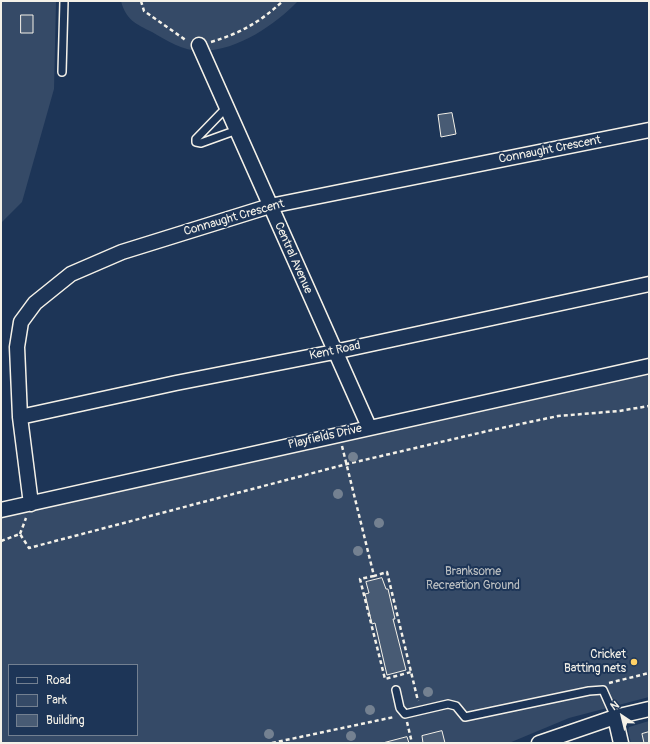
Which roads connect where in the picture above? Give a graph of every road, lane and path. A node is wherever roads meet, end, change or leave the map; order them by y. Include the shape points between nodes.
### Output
1 (64, 1) edge
2 (141, 1) edge
3 (283, 1) edge
4 (199, 45) junction
5 (62, 72) dead end
6 (227, 107) junction
7 (237, 130) junction
8 (649, 130) edge
9 (270, 206) junction
10 (649, 284) edge
11 (334, 352) junction
12 (649, 366) edge
13 (649, 406) edge
14 (20, 417) junction
15 (369, 427) junction
16 (339, 434) junction
17 (347, 464) junction
18 (31, 504) junction
19 (1, 510) edge
20 (1, 541) edge
21 (374, 576) junction
22 (411, 672) junction
23 (649, 673) edge
24 (396, 690) dead end
25 (603, 690) junction
26 (649, 709) edge
27 (421, 711) junction
28 (405, 714) junction
29 (615, 717) junction
30 (272, 743) edge
31 (412, 743) edge
32 (539, 743) edge
33 (621, 743) edge

1 - 5 lane
2 - 4 path via 144,11 158,22 191,44
3 - 4 path via 273,11 239,33
4 - 6 street, Central Avenue
6 - 7 street, Central Avenue
6 - 7 lane via 205,128 196,142 201,143
7 - 9 street, Central Avenue
8 - 9 street, Connaught Crescent
9 - 11 street, Central Avenue
9 - 14 street, Connaught Crescent via 122,252 71,274 35,303 21,322 17,347
10 - 11 street, Kent Road
11 - 14 street, Kent Road
11 - 15 street, Central Avenue
12 - 15 street, Playfields Drive
13 - 17 path via 558,416
14 - 18 street, Connaught Crescent
15 - 16 street, Playfields Drive
16 - 17 path
16 - 18 street, Playfields Drive
17 - 20 path via 29,548 20,534
17 - 21 path
18 - 19 street, Playfields Drive
21 - 22 path via 387,572
21 - 22 path via 360,579 385,679
22 - 27 path
23 - 25 path via 608,683
24 - 28 lane via 400,708
25 - 27 lane via 465,716 456,706 448,704
25 - 29 lane
26 - 29 street
27 - 28 lane
28 - 30 path
28 - 31 path
29 - 32 street
29 - 33 street

